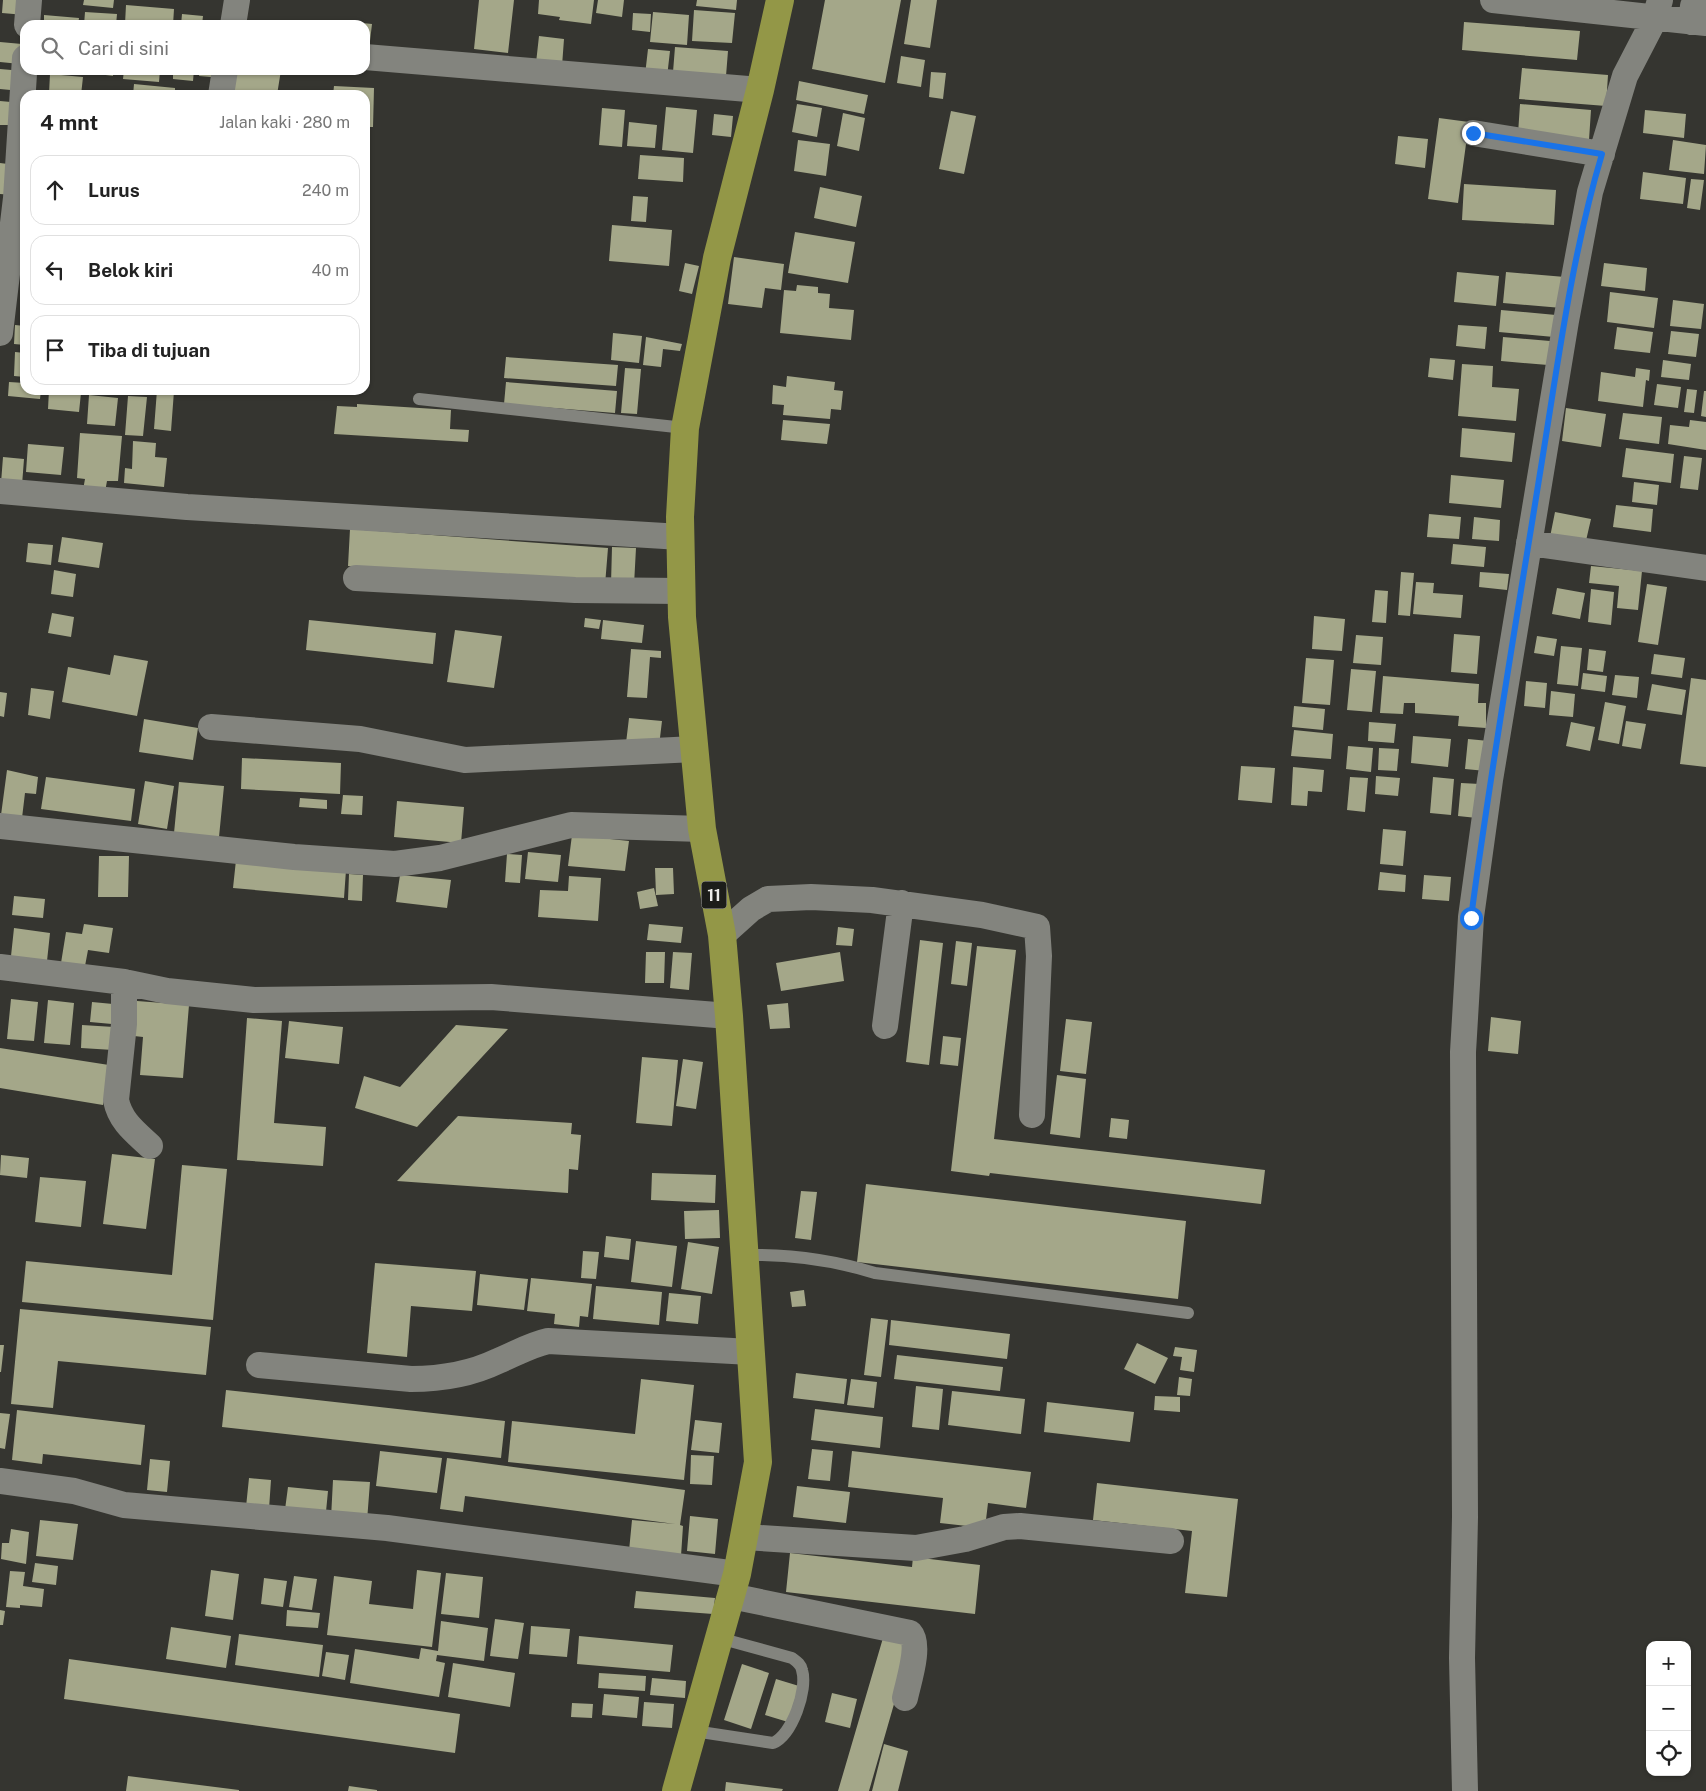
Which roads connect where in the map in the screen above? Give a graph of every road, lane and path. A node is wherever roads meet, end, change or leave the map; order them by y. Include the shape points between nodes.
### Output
1 (29, 0) edge
2 (237, 0) edge
3 (780, 0) edge
4 (1493, 0) edge
5 (1592, 5) edge
6 (1658, 9) edge
7 (1698, 15) edge
8 (27, 20) edge
9 (233, 20) edge
10 (370, 57) edge
11 (24, 75) edge
12 (224, 75) edge
13 (23, 90) edge
14 (222, 90) edge
15 (760, 90) junction
16 (1473, 133) dead end
17 (20, 136) edge
18 (1602, 154) junction
19 (2, 295) edge
20 (0, 333) edge
21 (419, 399) dead end
22 (685, 428) junction
23 (0, 491) edge
24 (681, 537) junction
25 (1529, 543) junction
26 (1706, 568) edge
27 (356, 578) dead end
28 (681, 591) junction
29 (211, 727) dead end
30 (695, 749) junction
31 (0, 826) edge
32 (702, 830) junction
33 (901, 903) junction
34 (722, 935) junction
35 (0, 967) edge
36 (124, 982) junction
37 (729, 1016) junction
38 (885, 1026) dead end
39 (1032, 1114) dead end
40 (150, 1146) dead end
41 (745, 1255) junction
42 (1188, 1313) dead end
43 (751, 1352) junction
44 (259, 1365) dead end
45 (0, 1481) edge
46 (744, 1537) junction
47 (1171, 1541) dead end
48 (734, 1585) junction
49 (720, 1638) junction
50 (904, 1698) dead end
51 (694, 1731) junction
52 (676, 1791) edge
53 (1465, 1791) edge

1 - 8 street
2 - 9 street
3 - 15 highway, 11
4 - 5 street
5 - 6 street
6 - 7 street
6 - 18 street via 1625,76
10 - 15 street
11 - 13 street
12 - 14 street
15 - 22 highway, 11 via 717,258
16 - 18 street
17 - 19 street via 16,198
18 - 25 street via 1590,192
19 - 20 street
21 - 22 lane
22 - 24 highway, 11
23 - 24 street via 187,507
24 - 28 highway, 11
25 - 26 street
25 - 53 street via 1471,918 1463,1052 1465,1517 1462,1658
27 - 28 street via 575,590
28 - 30 highway, 11
29 - 30 street via 360,739 465,760
30 - 32 highway, 11
31 - 32 street via 294,857 395,864 440,858 571,825
32 - 34 highway, 11
33 - 34 street via 811,897 768,899 751,909
33 - 38 street
33 - 39 street via 1038,926
34 - 37 highway, 11
35 - 36 street
36 - 37 street via 167,991 254,1000 491,997
36 - 40 street via 124,1024 116,1100 124,1122
37 - 41 highway, 11
41 - 42 lane via 764,1254 843,1263 875,1273
41 - 43 highway, 11
43 - 44 street via 548,1341 534,1344 497,1362 434,1379
43 - 46 highway, 11 via 758,1462
45 - 48 street via 74,1491 124,1505 387,1528
46 - 47 street via 916,1548 1020,1526
46 - 48 highway, 11
48 - 49 highway, 11
48 - 50 street via 910,1633 916,1647
49 - 51 highway, 11
49 - 51 lane via 792,1658 802,1670 802,1696 782,1740 773,1743
51 - 52 highway, 11

